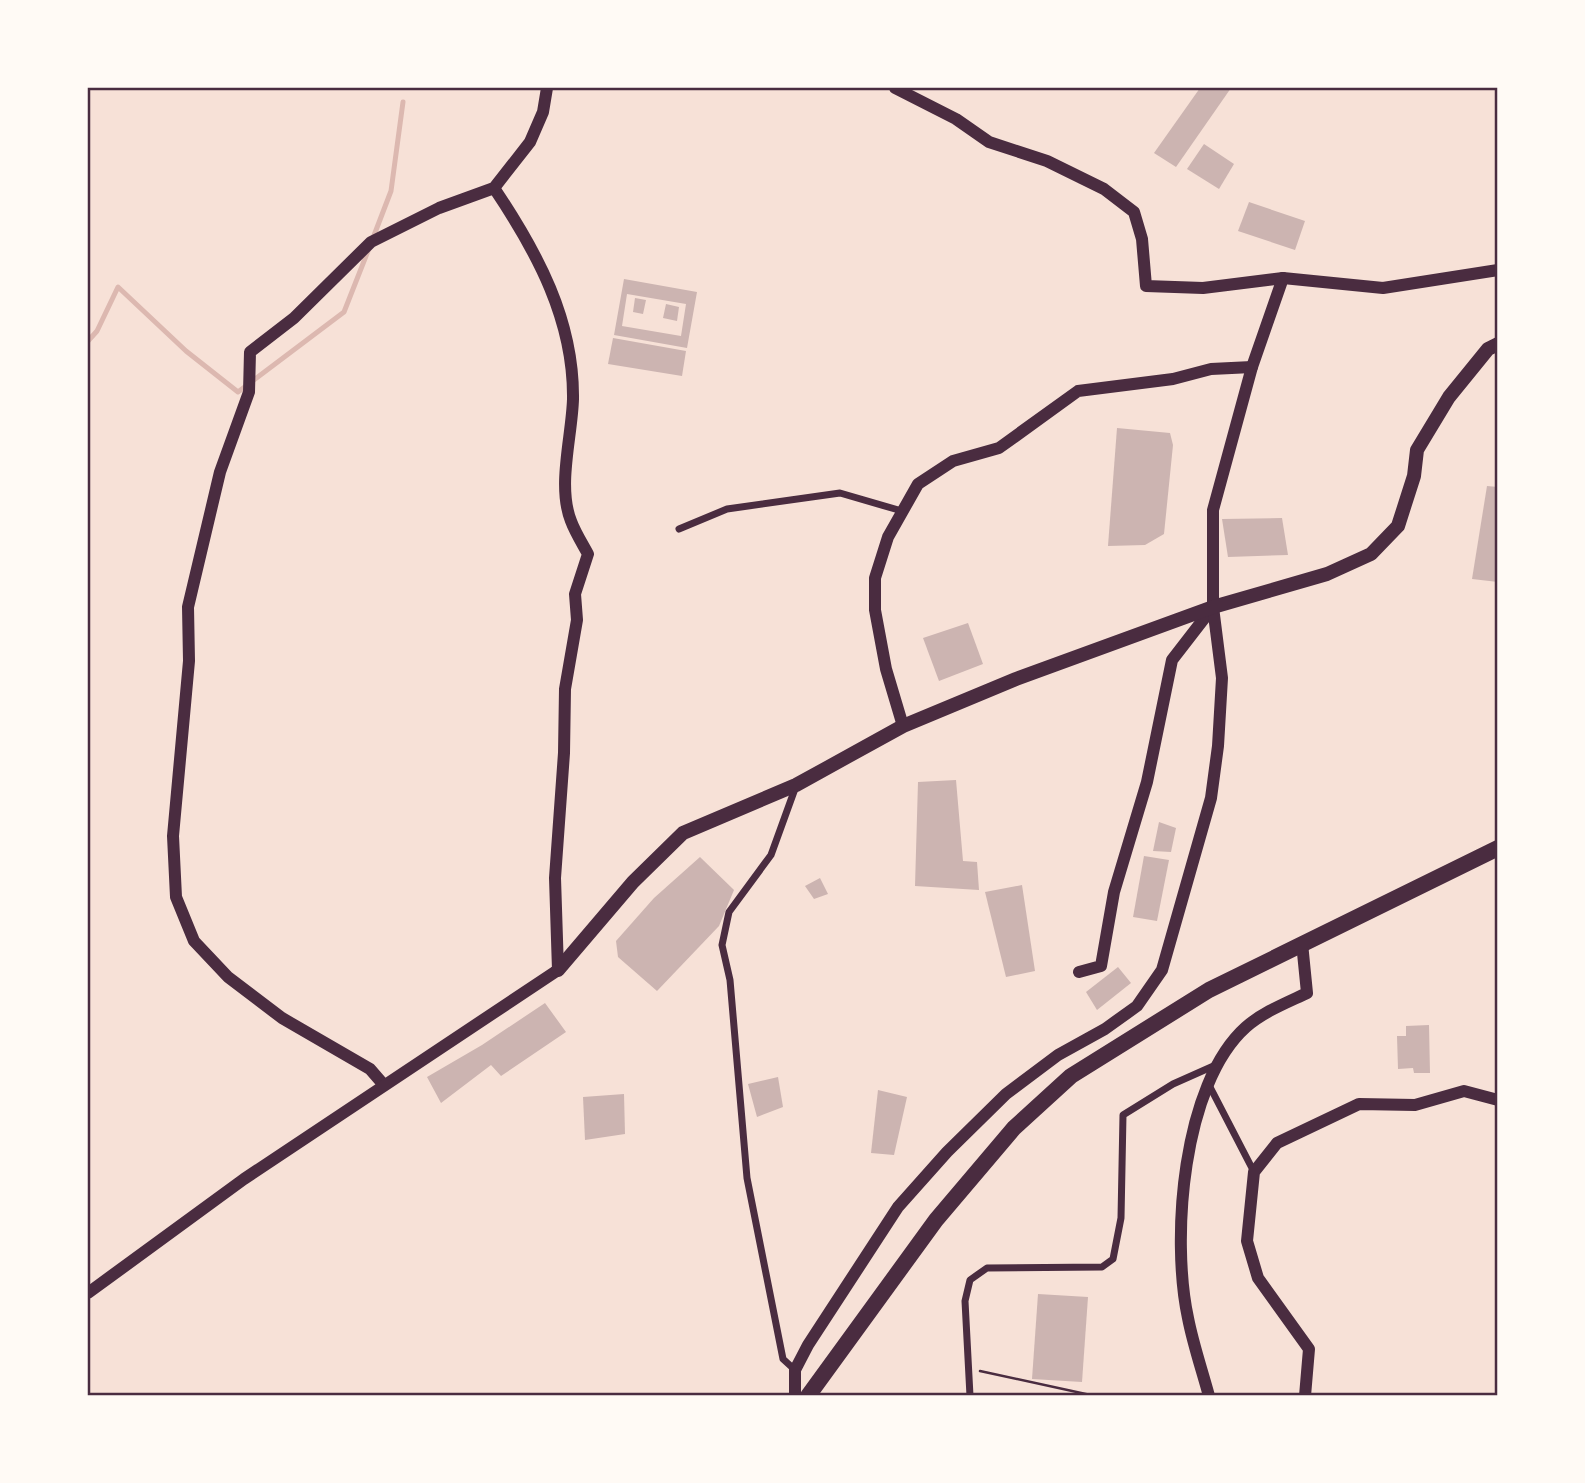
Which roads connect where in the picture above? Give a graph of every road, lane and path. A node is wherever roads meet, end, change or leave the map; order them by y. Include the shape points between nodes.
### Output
1 (547, 88) edge
2 (895, 88) edge
3 (494, 188) junction
4 (1497, 270) edge
5 (1283, 278) junction
6 (1497, 344) edge
7 (1252, 367) junction
8 (902, 511) junction
9 (679, 529) dead end
10 (1213, 607) junction
11 (903, 726) junction
12 (796, 785) junction
13 (1497, 848) edge
14 (1302, 943) junction
15 (558, 970) junction
16 (1079, 972) dead end
17 (1219, 1063) junction
18 (383, 1084) junction
19 (1209, 1085) junction
20 (1497, 1100) edge
21 (1254, 1172) junction
22 (88, 1293) edge
23 (970, 1369) junction
24 (795, 1370) junction
25 (794, 1395) edge
26 (808, 1395) edge
27 (970, 1395) edge
28 (1095, 1395) edge
29 (1209, 1395) edge
30 (1305, 1395) edge

1 - 3 street via 543,113 530,142
2 - 5 street via 989,142 1047,161 1104,189 1135,212 1146,286 1203,288
3 - 15 street via 531,243 564,326 573,399 566,475 570,519 588,554 575,594 577,620 565,689 555,878
3 - 18 street via 439,208 371,242 294,318 250,352 249,392 220,472 188,607 189,661 173,836 176,897 194,941 228,977 370,1069
4 - 5 street via 1383,288
5 - 7 street
6 - 10 main road via 1450,397 1424,439 1398,526 1371,554 1327,574
7 - 8 street via 1211,369 1173,379 1078,391 999,448 953,461 918,484
7 - 10 street via 1213,510
8 - 9 street via 840,493 727,509
8 - 11 street via 875,578 875,610
10 - 11 main road
10 - 16 street via 1172,660 1147,782 1114,892 1101,966
10 - 24 street via 1222,678 1211,798 1162,971 1137,1006 1006,1094 947,1152 898,1207
11 - 12 main road
12 - 15 main road via 683,833 633,882
12 - 24 street via 771,855 729,912 722,945 730,980 747,1178 783,1359
13 - 14 main road
14 - 17 street via 1307,993 1245,1028
14 - 26 main road via 1209,990 1071,1076 1014,1128 936,1220
15 - 18 street
17 - 19 street
17 - 23 street via 1173,1084 1124,1115 1121,1218 1113,1259 1102,1267 987,1268 970,1280 965,1301
18 - 22 street
19 - 21 street
19 - 29 street via 1196,1116 1185,1171 1181,1272
20 - 21 street via 1464,1091 1415,1105 1359,1104 1277,1143
21 - 30 street via 1247,1241 1258,1278 1309,1349
23 - 27 street
23 - 28 path
24 - 25 street

